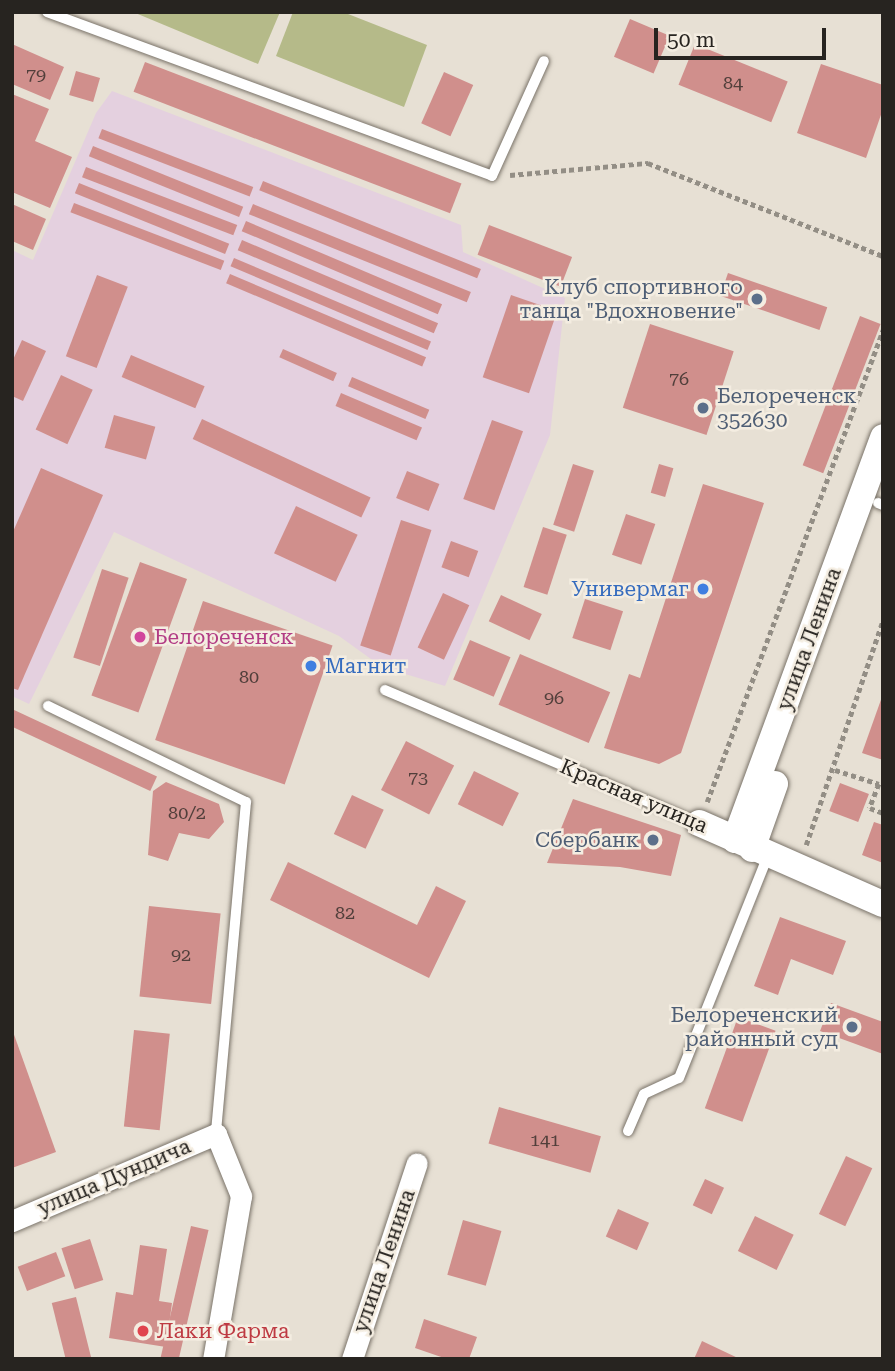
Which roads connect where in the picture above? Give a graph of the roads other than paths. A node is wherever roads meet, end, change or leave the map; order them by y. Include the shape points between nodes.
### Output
1 (47, 12) edge
2 (544, 61) dead end
3 (883, 437) edge
4 (881, 500) edge
5 (384, 690) dead end
6 (48, 706) dead end
7 (699, 823) joint
8 (752, 848) junction
9 (883, 904) edge
10 (628, 1131) dead end
11 (216, 1134) junction
12 (417, 1163) dead end
13 (12, 1221) edge
14 (213, 1359) edge
15 (352, 1359) edge

1 - 2 lane via 492,176
3 - 8 street, улица Ленина
4 - 8 street, улица Ленина
5 - 7 lane, Красная улица
6 - 11 lane via 246,802
7 - 8 street, Красная улица
8 - 9 street, Красная улица
8 - 10 lane via 679,1078 644,1094
11 - 13 street, улица Дундича
11 - 14 street via 242,1196
12 - 15 street, улица Ленина

